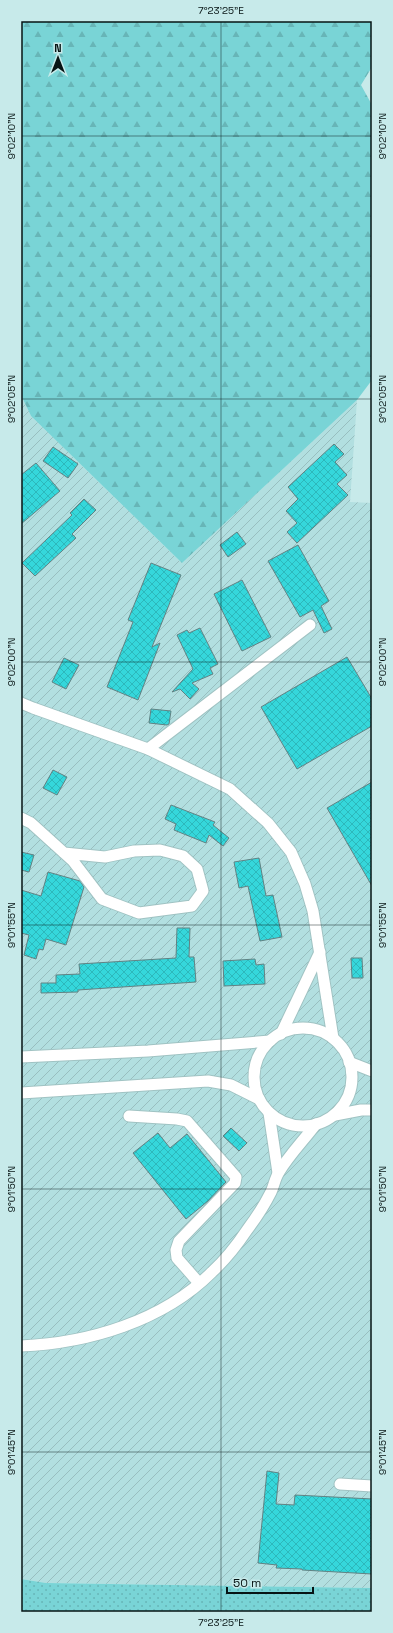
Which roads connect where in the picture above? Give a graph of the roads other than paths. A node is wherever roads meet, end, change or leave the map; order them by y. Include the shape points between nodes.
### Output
1 (310, 625) dead end
2 (21, 702) edge
3 (148, 749) junction
4 (21, 818) edge
5 (64, 853) junction
6 (320, 952) junction
7 (281, 1034) junction
8 (333, 1038) junction
9 (270, 1041) junction
10 (21, 1057) edge
11 (349, 1062) junction
12 (372, 1071) edge
13 (21, 1093) edge
14 (259, 1099) junction
15 (372, 1110) edge
16 (269, 1113) junction
17 (335, 1115) junction
18 (129, 1116) dead end
19 (316, 1124) junction
20 (278, 1173) junction
21 (199, 1283) junction
22 (21, 1346) edge
23 (340, 1484) dead end
24 (372, 1486) edge

1 - 3 street
2 - 3 street
3 - 6 street via 230,789 268,823 291,852 305,884
4 - 5 street via 31,823
5 - 5 street via 102,899 139,913 192,906 203,891 197,869 183,856 160,850 134,851 105,857
6 - 7 street
6 - 8 street
7 - 8 street via 307,1029 320,1031
7 - 9 street
8 - 11 street via 343,1049
9 - 10 street via 148,1051
9 - 14 street via 260,1053 255,1068 254,1083
11 - 12 street
11 - 17 street via 352,1076 350,1090 344,1104
13 - 14 street via 208,1082 231,1084
14 - 16 street
15 - 17 street
16 - 19 street via 283,1122 299,1126
16 - 20 street
17 - 19 street
18 - 21 street via 188,1121 236,1177 235,1183 179,1242 176,1250 177,1258
19 - 20 street
20 - 21 street via 265,1204 231,1253
21 - 22 street via 160,1310 123,1326 48,1345
23 - 24 street

